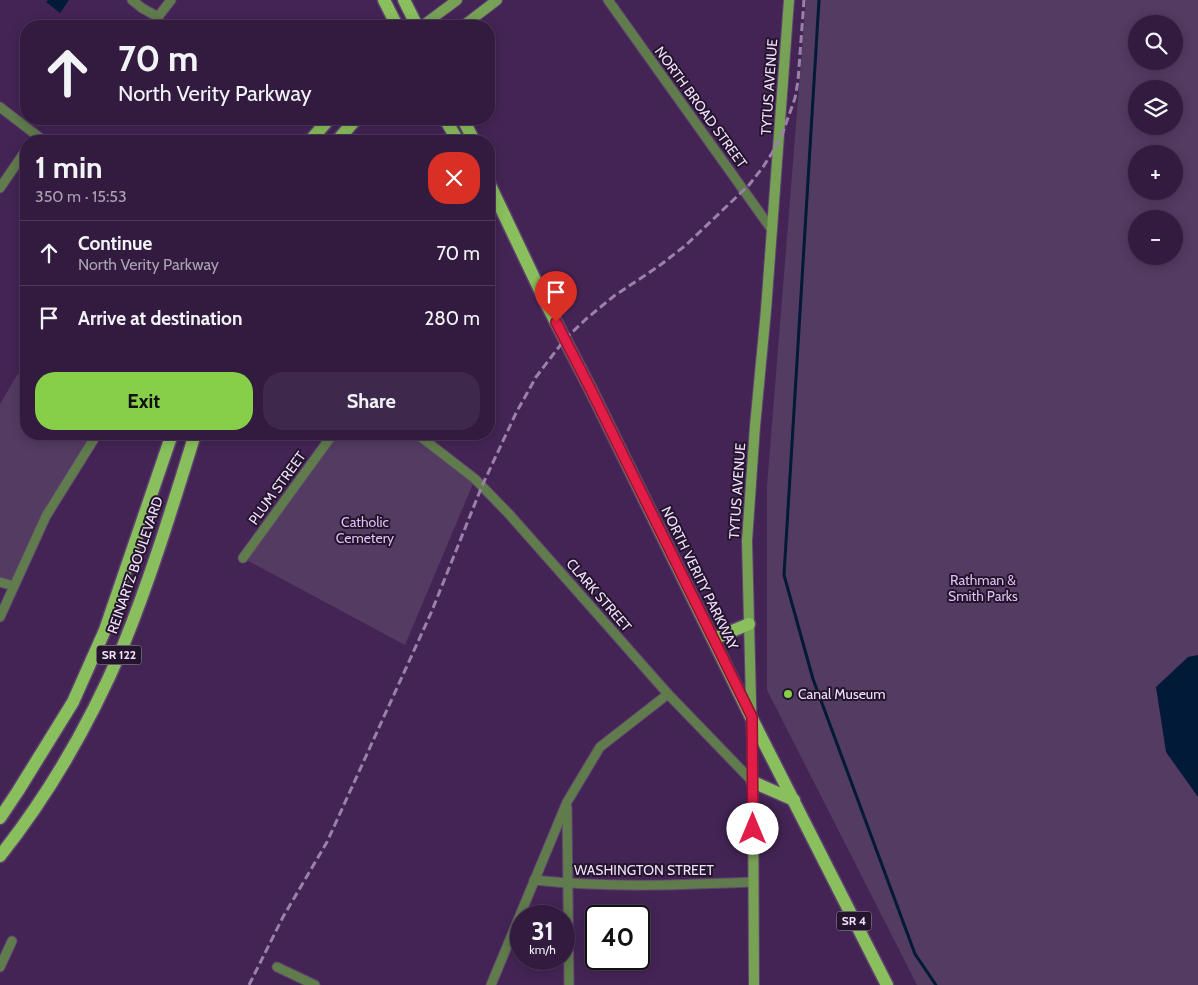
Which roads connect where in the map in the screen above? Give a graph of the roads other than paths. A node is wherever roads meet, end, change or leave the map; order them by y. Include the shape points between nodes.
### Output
1 (132, 0) edge
2 (171, 0) edge
3 (384, 0) edge
4 (404, 0) edge
5 (457, 0) edge
6 (497, 0) edge
7 (608, 0) edge
8 (789, 0) edge
9 (393, 20) edge
10 (414, 20) edge
11 (430, 20) edge
12 (471, 20) edge
13 (0, 107) edge
14 (20, 124) edge
15 (21, 125) edge
16 (324, 125) edge
17 (351, 125) edge
18 (32, 135) edge
19 (315, 135) edge
20 (342, 135) edge
21 (20, 159) edge
22 (0, 188) edge
23 (495, 196) edge
24 (772, 230) junction
25 (93, 440) edge
26 (170, 440) edge
27 (194, 440) edge
28 (329, 440) edge
29 (425, 440) edge
30 (243, 558) dead end
31 (0, 582) edge
32 (14, 586) junction
33 (0, 617) edge
34 (749, 624) junction
35 (713, 639) junction
36 (668, 694) junction
37 (752, 717) junction
38 (753, 782) junction
39 (794, 800) junction
40 (567, 802) junction
41 (0, 818) edge
42 (0, 856) edge
43 (534, 880) junction
44 (753, 882) junction
45 (568, 884) junction
46 (12, 941) dead end
47 (0, 967) edge
48 (277, 967) dead end
49 (316, 985) edge
50 (491, 985) edge
51 (569, 985) edge
52 (754, 985) edge
53 (887, 985) edge

1 - 2 street via 158,17
3 - 9 main road
4 - 10 main road
5 - 11 street
6 - 12 street
7 - 24 street, NORTH BROAD STREET
8 - 24 street, TYTUS AVENUE
13 - 14 street
15 - 18 street
16 - 19 main road
17 - 20 main road
21 - 22 street
23 - 35 main road, NORTH VERITY PARKWAY / SR 4
24 - 34 street, TYTUS AVENUE via 747,541
25 - 32 street via 46,516
26 - 41 main road, REINARTZ BOULEVARD via 105,630 88,669 73,702
27 - 42 main road, REINARTZ BOULEVARD / SR 122 via 148,580 115,663 68,755
28 - 30 street, PLUM STREET
29 - 36 street, CLARK STREET via 479,483 509,514
31 - 32 street
32 - 33 street
34 - 35 main road
34 - 37 street, TYTUS AVENUE
35 - 37 main road, NORTH VERITY PARKWAY / SR 4
36 - 38 street, CLARK STREET
36 - 40 street via 600,746
37 - 38 street, TYTUS AVENUE
37 - 39 main road, NORTH VERITY PARKWAY / SR 4
38 - 39 main road
38 - 44 street, TYTUS AVENUE
39 - 53 main road, NORTH VERITY PARKWAY / SR 4
40 - 43 street
40 - 45 street
43 - 45 street, WASHINGTON STREET
43 - 50 street
44 - 45 street, WASHINGTON STREET
44 - 52 street, TYTUS AVENUE
45 - 51 street
46 - 47 street
48 - 49 street

